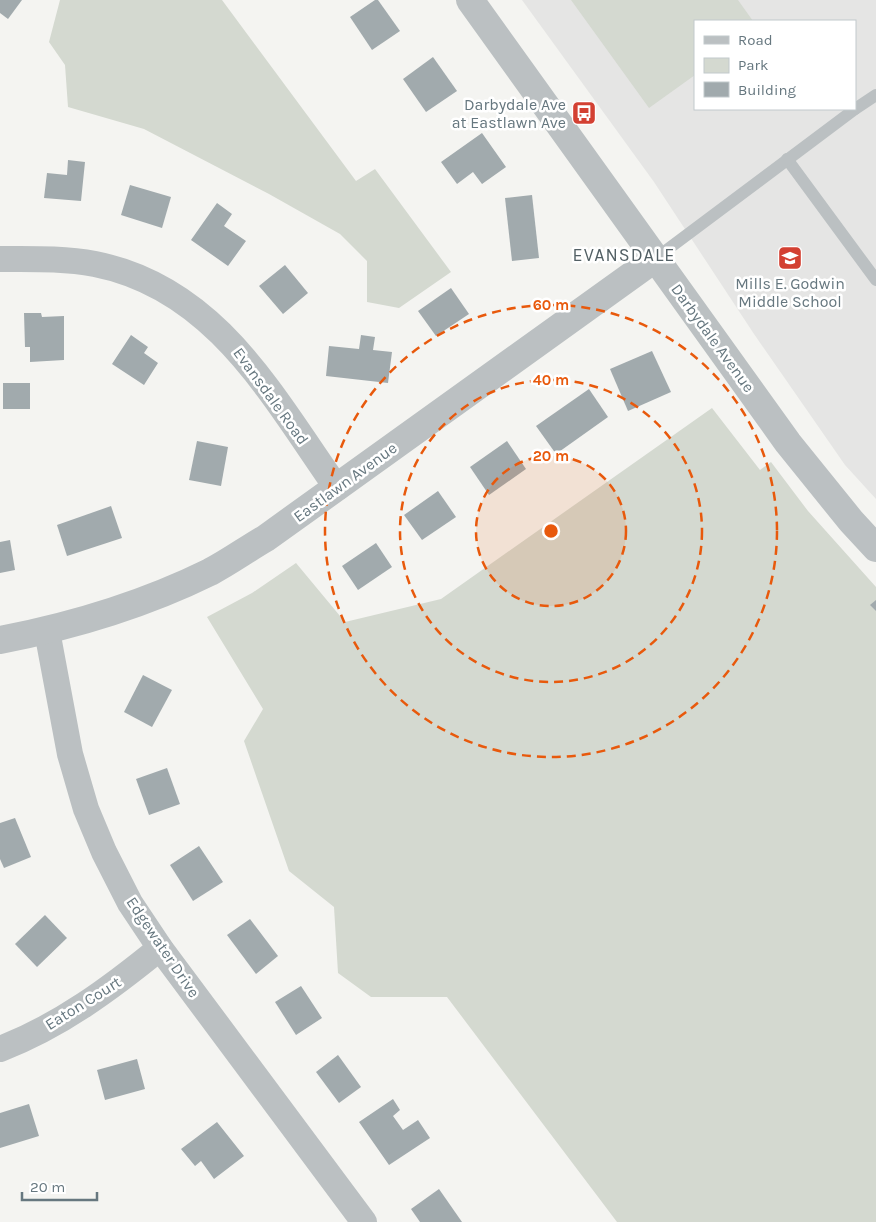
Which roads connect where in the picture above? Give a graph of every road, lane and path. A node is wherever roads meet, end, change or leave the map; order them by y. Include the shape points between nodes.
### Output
1 (470, 0) edge
2 (876, 95) edge
3 (856, 108) edge
4 (854, 110) edge
5 (787, 160) junction
6 (656, 258) junction
7 (0, 259) edge
8 (876, 280) edge
9 (337, 488) junction
10 (876, 548) edge
11 (47, 631) junction
12 (0, 640) edge
13 (160, 948) junction
14 (0, 1049) edge
15 (364, 1222) edge

1 - 6 street, Darbydale Avenue
2 - 3 lane
4 - 5 lane
5 - 6 lane
5 - 8 lane
6 - 9 street, Eastlawn Avenue
6 - 10 street, Darbydale Avenue via 788,443
7 - 9 street, Evansdale Road via 96,264 119,270 176,297 232,343 273,394
9 - 11 street, Eastlawn Avenue via 266,538 211,571 154,598
11 - 12 street, Eastlawn Avenue
11 - 13 street, Edgewater Drive via 70,754 86,809 130,903
13 - 14 street, Eaton Court via 116,984 68,1016
13 - 15 street, Edgewater Drive

